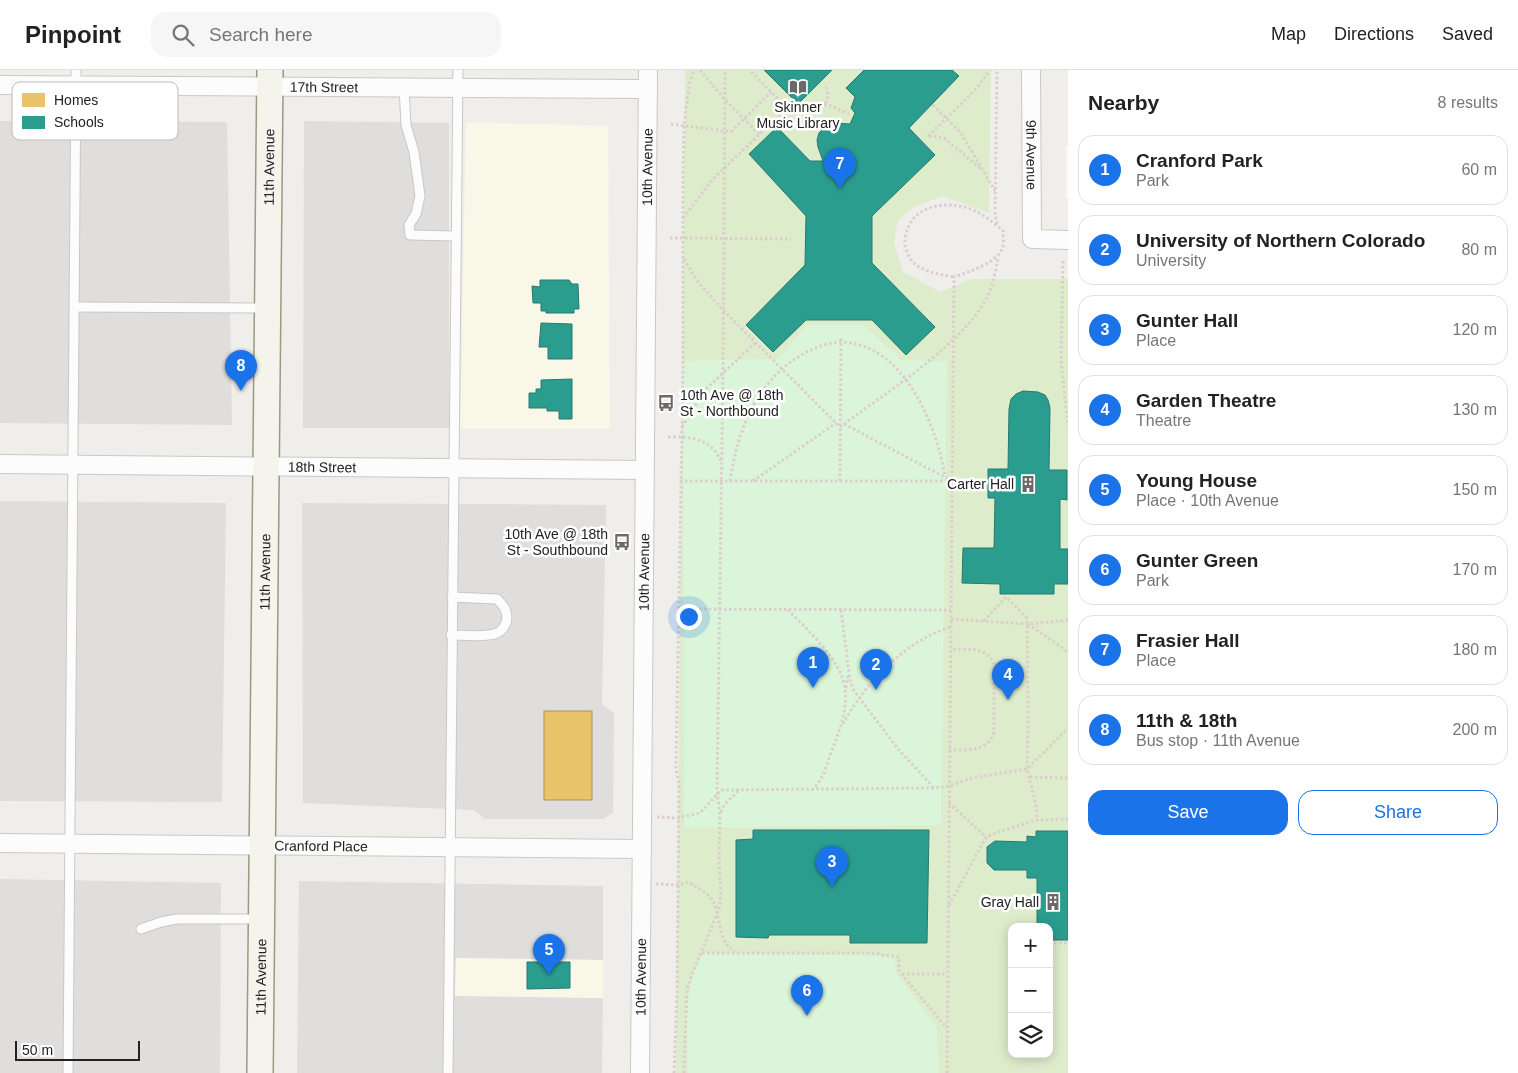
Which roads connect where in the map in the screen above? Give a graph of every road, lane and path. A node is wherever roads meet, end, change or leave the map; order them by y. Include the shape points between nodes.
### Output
1 (648, 70) edge
2 (694, 70) edge
3 (700, 70) edge
4 (725, 70) edge
5 (749, 70) edge
6 (990, 70) edge
7 (997, 70) edge
8 (1031, 70) edge
9 (76, 78) edge
10 (270, 78) edge
11 (457, 79) edge
12 (33, 82) edge
13 (825, 84) dead end
14 (404, 87) junction
15 (648, 89) junction
16 (771, 92) junction
17 (725, 100) junction
18 (824, 105) junction
19 (934, 105) dead end
20 (787, 108) junction
21 (849, 114) dead end
22 (947, 118) junction
23 (744, 119) junction
24 (671, 124) dead end
25 (684, 126) junction
26 (725, 131) junction
27 (759, 134) junction
28 (76, 140) edge
29 (725, 167) junction
30 (983, 171) junction
31 (995, 191) junction
32 (683, 218) junction
33 (997, 225) junction
34 (455, 236) junction
35 (670, 238) dead end
36 (683, 238) junction
37 (725, 238) junction
38 (790, 239) dead end
39 (1068, 240) edge
40 (683, 257) junction
41 (998, 257) junction
42 (1063, 261) dead end
43 (954, 277) junction
44 (75, 307) junction
45 (267, 308) junction
46 (723, 310) junction
47 (841, 336) dead end
48 (953, 339) junction
49 (841, 342) junction
50 (755, 343) junction
51 (781, 370) junction
52 (724, 374) junction
53 (906, 378) junction
54 (836, 423) junction
55 (842, 426) junction
56 (1068, 426) edge
57 (682, 428) junction
58 (668, 437) dead end
59 (682, 437) junction
60 (722, 462) junction
61 (0, 464) edge
62 (73, 464) junction
63 (267, 465) junction
64 (453, 467) junction
65 (644, 470) junction
66 (945, 477) junction
67 (680, 481) junction
68 (721, 481) junction
69 (730, 481) junction
70 (753, 481) junction
71 (840, 481) junction
72 (952, 481) junction
73 (983, 481) dead end
74 (452, 597) junction
75 (679, 609) junction
76 (719, 609) junction
77 (788, 610) junction
78 (841, 610) junction
79 (951, 610) junction
80 (951, 619) junction
81 (1068, 620) edge
82 (984, 621) junction
83 (1027, 624) junction
84 (951, 627) junction
85 (451, 635) junction
86 (950, 650) junction
87 (1068, 652) edge
88 (848, 670) junction
89 (841, 674) junction
90 (847, 682) junction
91 (854, 691) junction
92 (845, 693) junction
93 (859, 698) junction
94 (1068, 728) edge
95 (839, 732) junction
96 (949, 750) junction
97 (1027, 769) junction
98 (1030, 778) junction
99 (1068, 778) edge
100 (949, 786) junction
101 (935, 788) junction
102 (740, 790) junction
103 (811, 790) junction
104 (718, 792) junction
105 (949, 802) junction
106 (720, 815) junction
107 (654, 817) dead end
108 (678, 818) junction
109 (1068, 819) edge
110 (1037, 820) junction
111 (986, 837) junction
112 (0, 843) edge
113 (69, 844) junction
114 (262, 845) junction
115 (449, 847) junction
116 (642, 849) junction
117 (654, 884) dead end
118 (678, 885) junction
119 (948, 907) junction
120 (717, 916) junction
121 (262, 919) junction
122 (141, 929) dead end
123 (1053, 943) edge
124 (1068, 943) edge
125 (702, 953) junction
126 (741, 953) junction
127 (902, 974) junction
128 (947, 974) junction
129 (947, 1028) junction
130 (68, 1073) edge
131 (260, 1073) edge
132 (448, 1073) edge
133 (640, 1073) edge
134 (674, 1073) edge
135 (684, 1073) edge
136 (947, 1073) edge

1 - 15 street, 10th Avenue
2 - 25 path
3 - 17 path
4 - 17 path
5 - 16 path
6 - 22 path
7 - 31 path
8 - 39 street, 9th Avenue via 1032,239
9 - 10 street, 17th Street
9 - 12 street, 17th Street
10 - 14 street, 17th Street
10 - 45 main road, 11th Avenue
11 - 14 street, 17th Street
11 - 15 street, 17th Street
11 - 34 lane
13 - 18 path via 828,89
14 - 34 lane via 406,125 414,152 420,196 416,214 409,225 410,235
15 - 65 street, 10th Avenue
16 - 20 path
16 - 23 path
17 - 23 path
17 - 26 path
18 - 20 path via 804,112
18 - 21 path
19 - 22 path
20 - 27 path
22 - 30 path via 961,133
22 - 30 path via 928,136 944,138
23 - 26 path via 732,130
23 - 27 path
24 - 25 path
25 - 26 path
25 - 32 path
26 - 29 path
27 - 29 path
28 - 44 lane
29 - 32 path
29 - 37 path
30 - 31 path
31 - 33 path
32 - 36 path
33 - 41 path via 1003,231 1003,247
33 - 43 path via 969,209 949,204 916,214 907,228 904,246 913,263 930,272
34 - 64 lane
35 - 36 path
36 - 37 path
36 - 40 path
37 - 38 path
37 - 46 path
40 - 46 path via 698,282
40 - 57 path
41 - 43 path
41 - 48 path via 986,299
42 - 56 path via 1061,360
43 - 48 path
44 - 45 lane
44 - 62 lane
45 - 63 main road, 11th Avenue
46 - 50 path
46 - 52 path
47 - 49 path
48 - 53 path
48 - 72 path
49 - 51 path via 816,348
49 - 53 path via 870,350
49 - 55 path
50 - 51 path
50 - 52 path
51 - 54 path
51 - 69 path via 758,397 744,424
52 - 57 path via 705,390
52 - 60 path
53 - 55 path
53 - 66 path via 942,455
54 - 55 path
54 - 70 path
55 - 66 path
55 - 71 path
57 - 59 path
58 - 59 path
59 - 60 path via 702,440 710,445
59 - 67 path
60 - 68 path
61 - 62 street, 18th Street
62 - 63 street, 18th Street
62 - 113 lane
63 - 64 street, 18th Street
63 - 114 main road, 11th Avenue
64 - 65 street, 18th Street
64 - 74 lane
65 - 116 street, 10th Avenue
66 - 72 path
67 - 68 path
67 - 75 path
68 - 69 path
68 - 76 path
69 - 70 path
70 - 71 path
71 - 72 path
72 - 73 path
72 - 79 path
74 - 85 lane
74 - 85 lane via 496,599 505,606 507,618 504,628 498,633
75 - 76 path
75 - 108 path
76 - 77 path
76 - 104 path
77 - 78 path
77 - 89 path via 817,639
78 - 79 path
78 - 88 path
79 - 80 path
80 - 82 path
80 - 84 path
81 - 83 path
82 - 83 path
82 - 83 path via 1006,597 1026,618
83 - 87 path
83 - 97 path
84 - 86 path
84 - 93 path via 932,634 889,665
85 - 115 lane
86 - 96 path
86 - 96 path via 981,650 992,658 994,732 988,744 980,748
88 - 90 path
88 - 91 path
89 - 90 path
89 - 92 path
90 - 91 path
90 - 92 path
91 - 93 path
92 - 95 path
93 - 95 path
93 - 101 path via 899,750
94 - 97 path
95 - 103 path via 820,781
96 - 100 path
97 - 98 path
97 - 100 path via 972,778
98 - 99 path
98 - 110 path
100 - 101 path
100 - 105 path
101 - 103 path
102 - 103 path
102 - 104 path
102 - 106 path via 724,805
104 - 106 path
104 - 108 path via 700,813
105 - 111 path
105 - 119 path
106 - 120 path via 721,894
107 - 108 path
108 - 118 path
109 - 110 path
110 - 111 path
111 - 119 path
112 - 113 street, Cranford Place
113 - 114 street, Cranford Place
113 - 130 lane
114 - 115 street, Cranford Place
114 - 121 main road, 11th Avenue
115 - 116 street, Cranford Place
115 - 132 lane
116 - 133 street, 10th Avenue
117 - 118 path
118 - 120 path via 688,882 702,889 712,899
118 - 134 path
119 - 128 path
120 - 125 path
120 - 126 path via 727,944 732,951
121 - 122 lane via 177,919
121 - 131 main road, 11th Avenue
123 - 124 path
125 - 126 path
125 - 135 path via 687,990
126 - 127 path via 877,953 899,957
127 - 128 path
127 - 129 path
128 - 129 path
129 - 136 path

